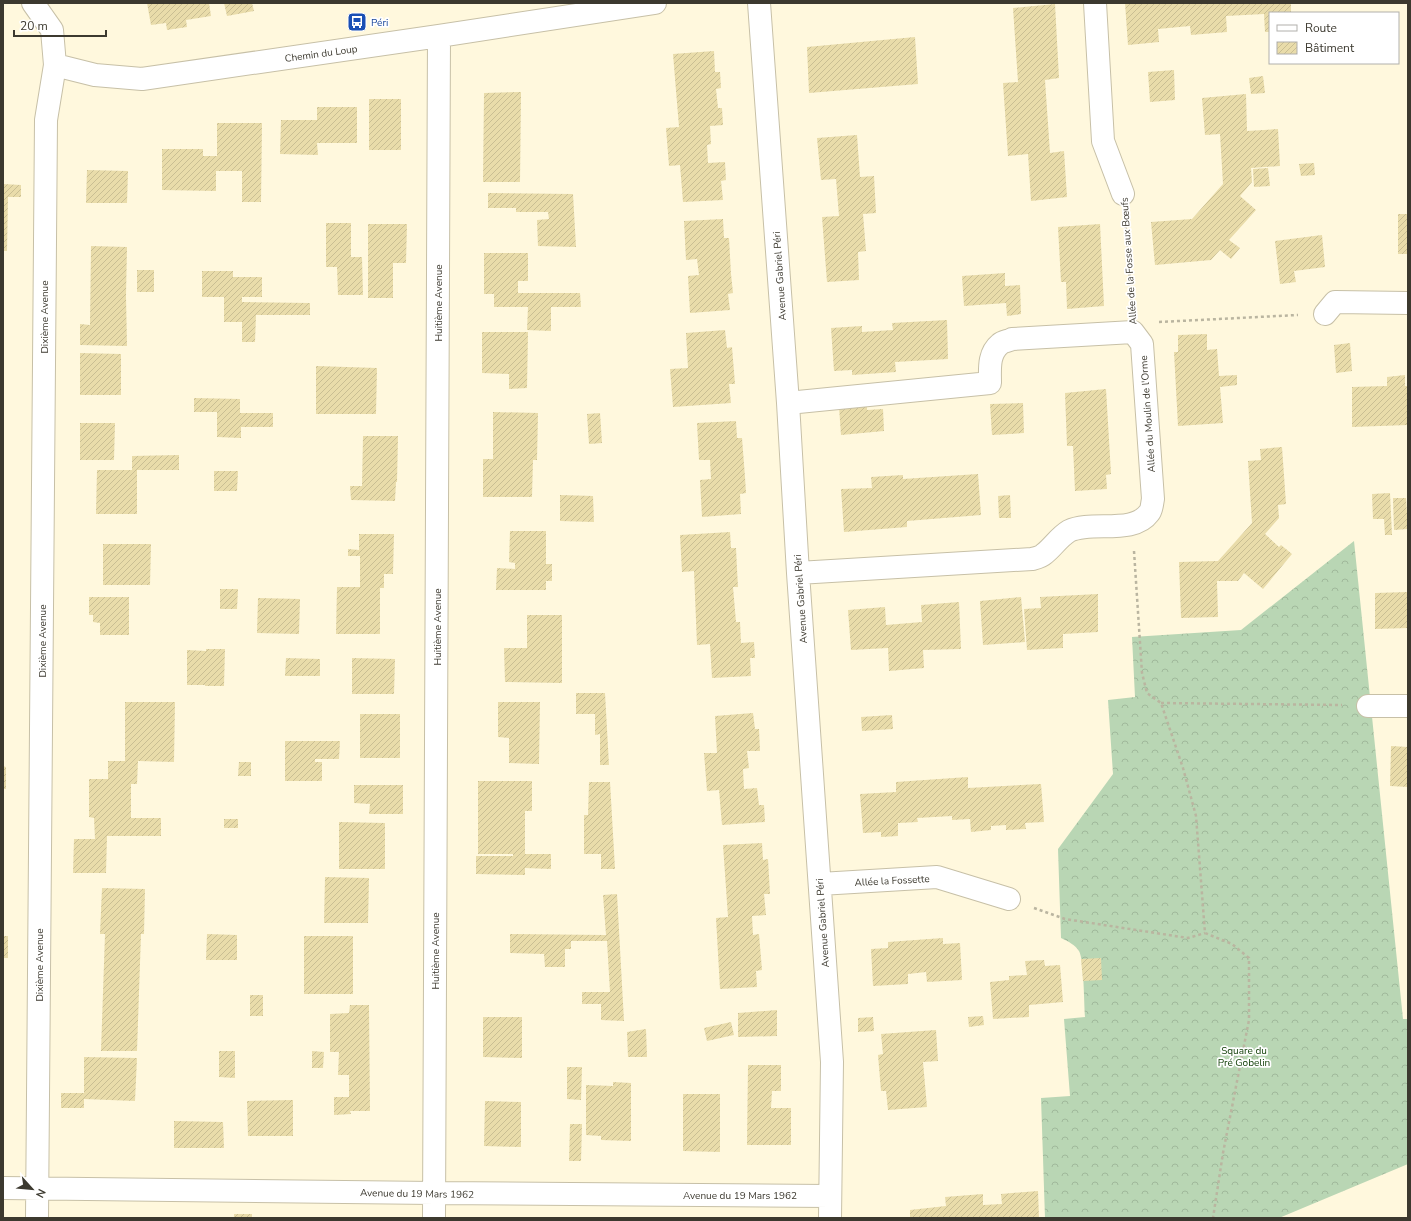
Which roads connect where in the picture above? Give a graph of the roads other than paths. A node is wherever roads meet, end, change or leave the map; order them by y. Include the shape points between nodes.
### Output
1 (33, 3) edge
2 (655, 3) edge
3 (759, 3) edge
4 (1095, 3) edge
5 (439, 36) junction
6 (55, 66) junction
7 (1123, 194) road end
8 (1408, 303) edge
9 (1325, 314) road end
10 (788, 403) junction
11 (798, 573) junction
12 (1368, 706) road end
13 (1408, 706) edge
14 (820, 884) junction
15 (1009, 899) road end
16 (3, 1188) edge
17 (37, 1188) junction
18 (434, 1193) junction
19 (830, 1196) junction
20 (37, 1218) edge
21 (434, 1218) edge
22 (830, 1218) edge

1 - 6 street via 52,30
2 - 5 street, Chemin du Loup
3 - 10 street, Avenue Gabriel Péri
4 - 7 street, Allée de la Fosse aux Bœufs via 1103,141
5 - 6 street, Chemin du Loup via 142,79 95,75
5 - 18 street, Huitième Avenue
6 - 17 street, Dixième Avenue via 46,120
8 - 9 street via 1335,302
10 - 11 street, Avenue Gabriel Péri
10 - 11 street, Allée du Moulin de l'Orme via 990,383 989,363 993,352 1001,343 1012,340 1133,332 1142,344 1153,499 1150,512 1143,520 1132,524 1084,527 1070,531 1043,555 1032,559
11 - 14 street, Avenue Gabriel Péri
12 - 13 street
14 - 15 street, Allée la Fossette via 937,877
14 - 19 street, Avenue Gabriel Péri via 832,1062
16 - 17 street, Avenue du 19 Mars 1962
17 - 18 street, Avenue du 19 Mars 1962
17 - 20 street, Dixième Avenue
18 - 19 street, Avenue du 19 Mars 1962
18 - 21 street, Huitième Avenue
19 - 22 street, Avenue Gabriel Péri

